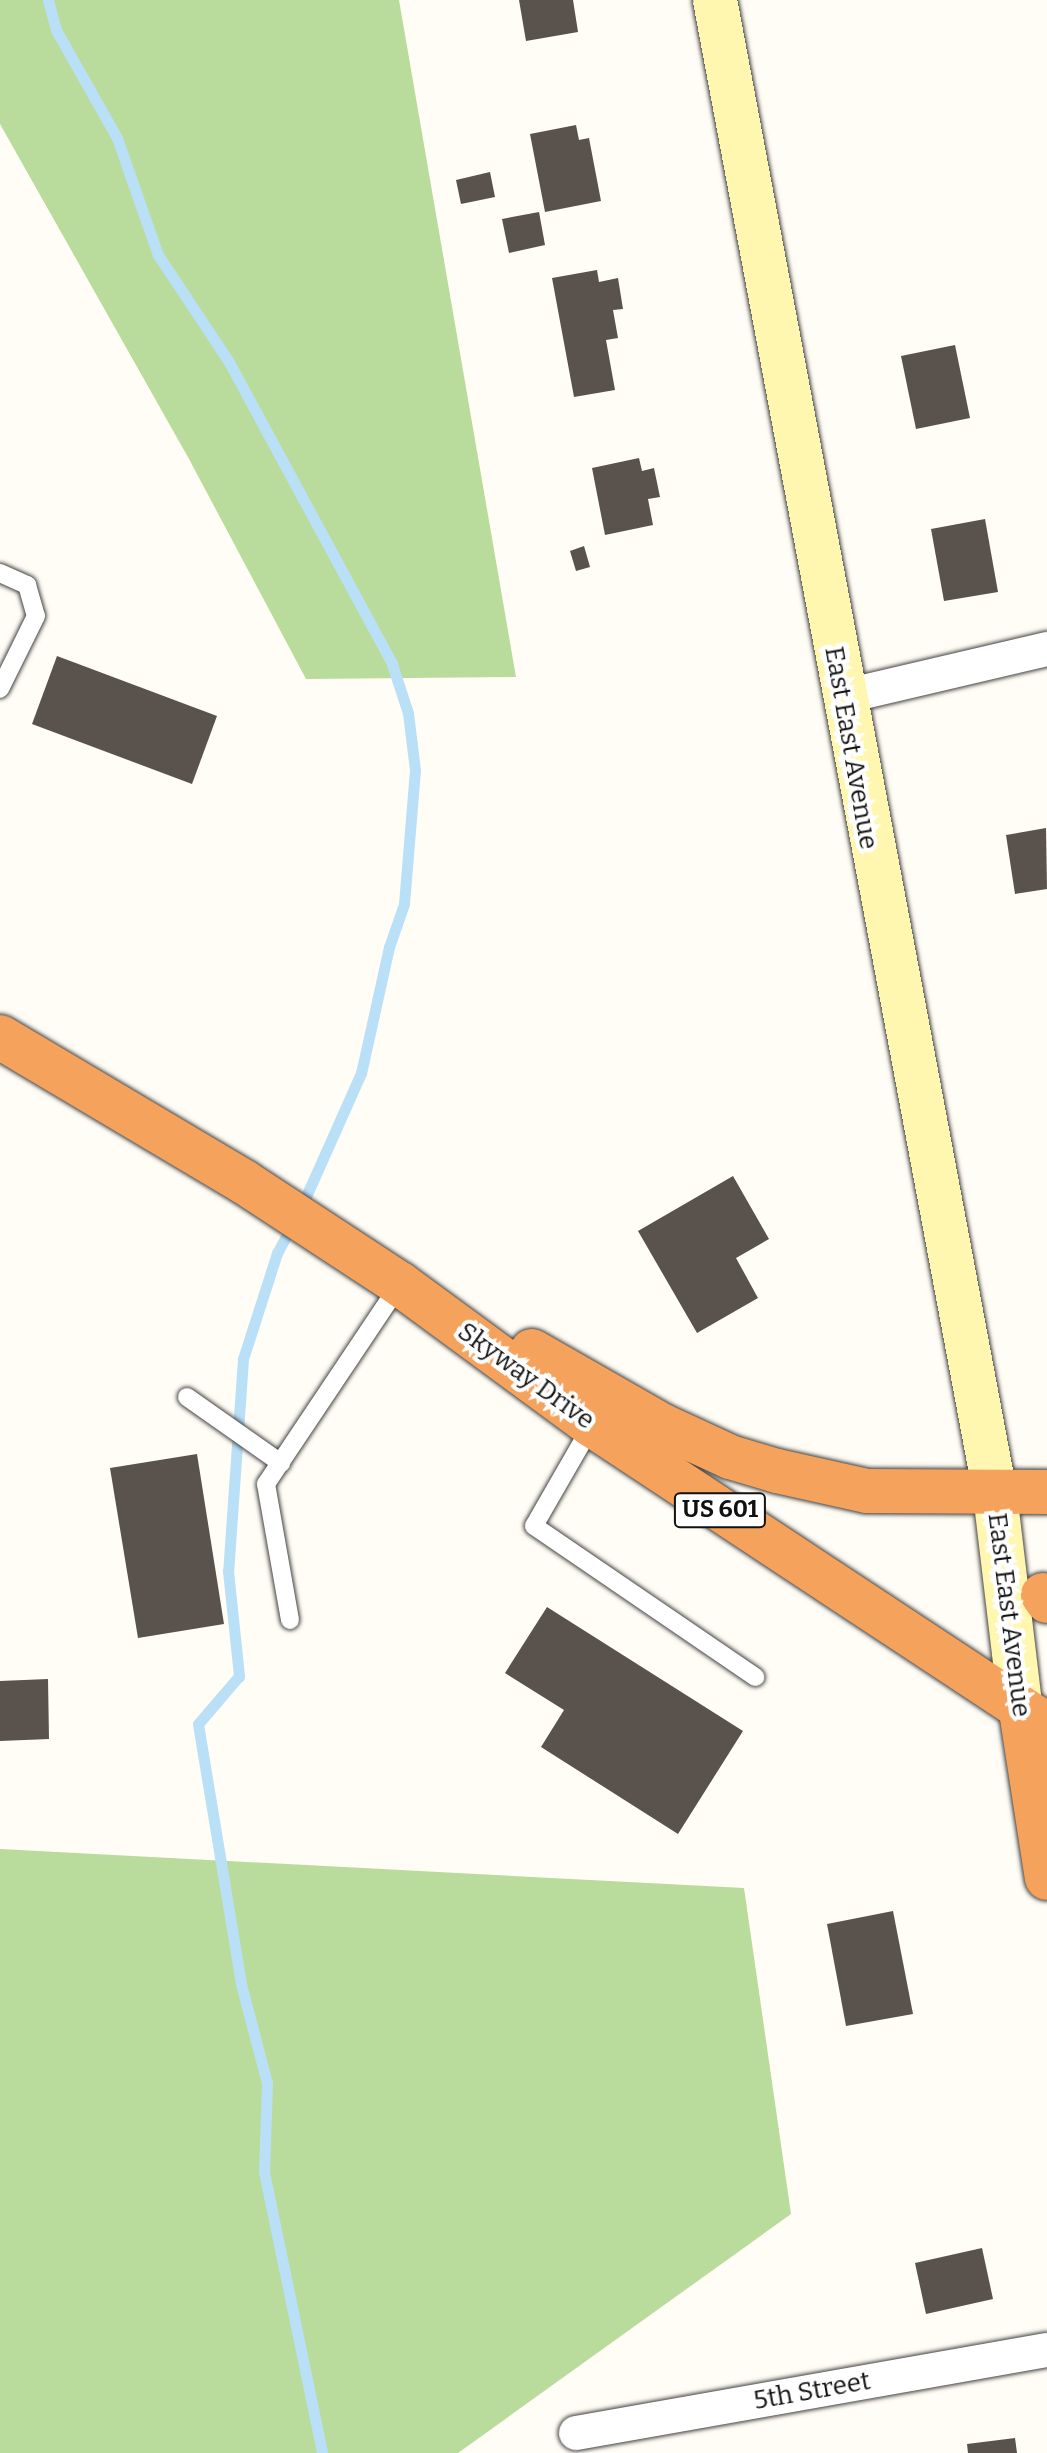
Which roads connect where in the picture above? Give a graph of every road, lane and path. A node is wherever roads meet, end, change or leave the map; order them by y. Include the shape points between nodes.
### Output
1 (715, 0) edge
2 (0, 573) edge
3 (1047, 649) edge
4 (0, 689) edge
5 (842, 697) junction
6 (0, 1037) edge
7 (400, 1284) junction
8 (187, 1397) dead end
9 (592, 1425) junction
10 (281, 1463) junction
11 (1047, 1492) edge
12 (995, 1494) junction
13 (1046, 1604) edge
14 (290, 1620) dead end
15 (755, 1677) dead end
16 (1034, 1718) edge
17 (1047, 1878) edge
18 (1047, 2350) edge
19 (576, 2433) dead end

1 - 5 street, East East Avenue
2 - 4 lane via 27,585 36,616
3 - 5 street
5 - 12 street, East East Avenue
6 - 7 highway, Skyway Drive / US 601 via 244,1182
7 - 9 highway, Skyway Drive / US 601
7 - 10 lane
7 - 12 highway, US 601 via 730,1457 867,1491
8 - 10 lane
9 - 15 lane via 534,1526
9 - 16 highway, Skyway Drive / US 601
10 - 14 lane via 266,1484
11 - 12 highway, US 601
12 - 13 street, East East Avenue
12 - 16 street, East East Avenue
16 - 17 highway, East East Avenue
18 - 19 street, 5th Street

